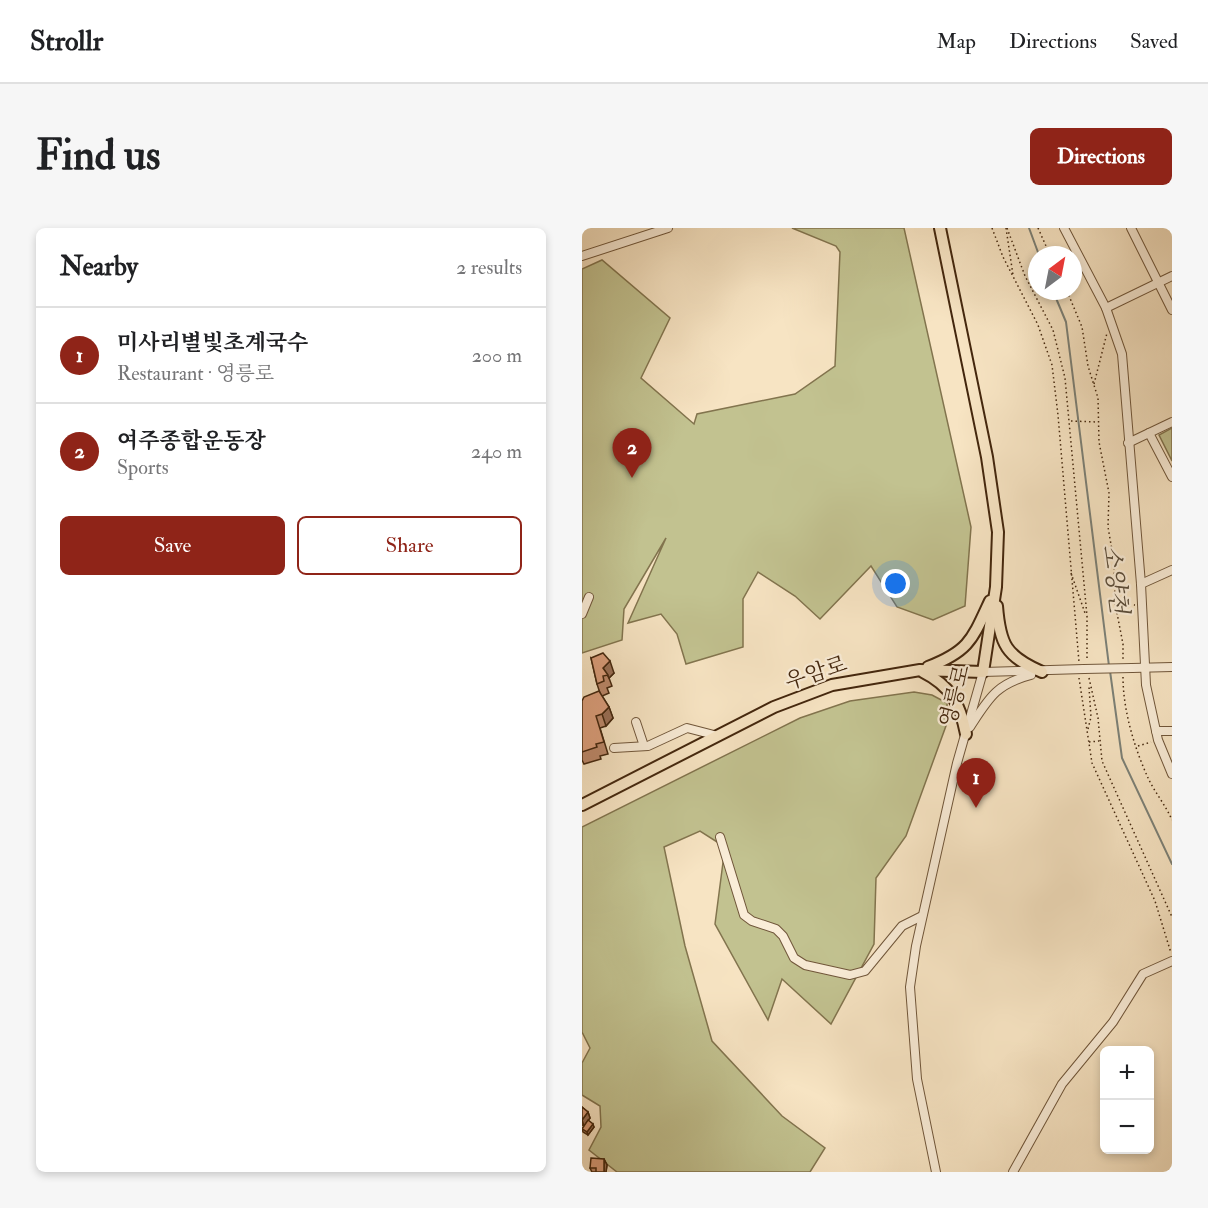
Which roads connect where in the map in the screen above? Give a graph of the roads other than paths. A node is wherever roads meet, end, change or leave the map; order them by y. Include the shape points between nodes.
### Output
1 (668, 228) edge
2 (940, 228) edge
3 (1064, 228) edge
4 (1131, 228) edge
5 (582, 256) edge
6 (1172, 276) edge
7 (1159, 283) junction
8 (1106, 308) junction
9 (1172, 310) edge
10 (1172, 422) edge
11 (1149, 433) junction
12 (1128, 443) junction
13 (1172, 477) edge
14 (1172, 570) edge
15 (1141, 584) junction
16 (996, 587) junction
17 (589, 597) dead end
18 (582, 614) edge
19 (1172, 667) edge
20 (1146, 668) junction
21 (920, 670) junction
22 (983, 672) junction
23 (1042, 672) junction
24 (636, 723) dead end
25 (1172, 731) edge
26 (966, 734) junction
27 (1157, 735) junction
28 (718, 736) junction
29 (644, 746) junction
30 (614, 748) dead end
31 (1172, 774) edge
32 (582, 805) edge
33 (720, 837) dead end
34 (922, 916) junction
35 (1172, 960) edge
36 (936, 1172) edge
37 (1013, 1172) edge

1 - 5 street
2 - 16 main road, 영릉로 via 995,496
3 - 8 street
4 - 7 street
6 - 7 street
7 - 8 street
7 - 9 street
8 - 12 street via 1122,354
10 - 11 street
11 - 12 street
11 - 13 street
12 - 15 street
14 - 15 street
15 - 20 street
16 - 21 main road via 977,630 961,652
16 - 22 main road, 영릉로
16 - 23 main road via 1002,642 1021,663
17 - 18 street
19 - 20 street
20 - 23 street, 우암로, bridge
20 - 27 street via 1149,709
21 - 22 main road, 우암로
21 - 26 main road via 946,686 954,696
21 - 28 main road, 우암로 via 832,685 774,707
22 - 23 street, 우암로
22 - 26 street, 영릉로
23 - 26 street via 1008,681 989,700
24 - 29 street
25 - 27 street
26 - 34 street, 영릉로
27 - 31 street
28 - 29 street via 687,728
28 - 32 main road, 우암로
29 - 30 street
33 - 34 street via 744,915 776,929 794,958 805,965 850,975 865,971 902,926
34 - 36 street, 영릉로 via 913,965 911,1014 917,1079
35 - 37 street via 1143,974 1113,1022 1062,1084

